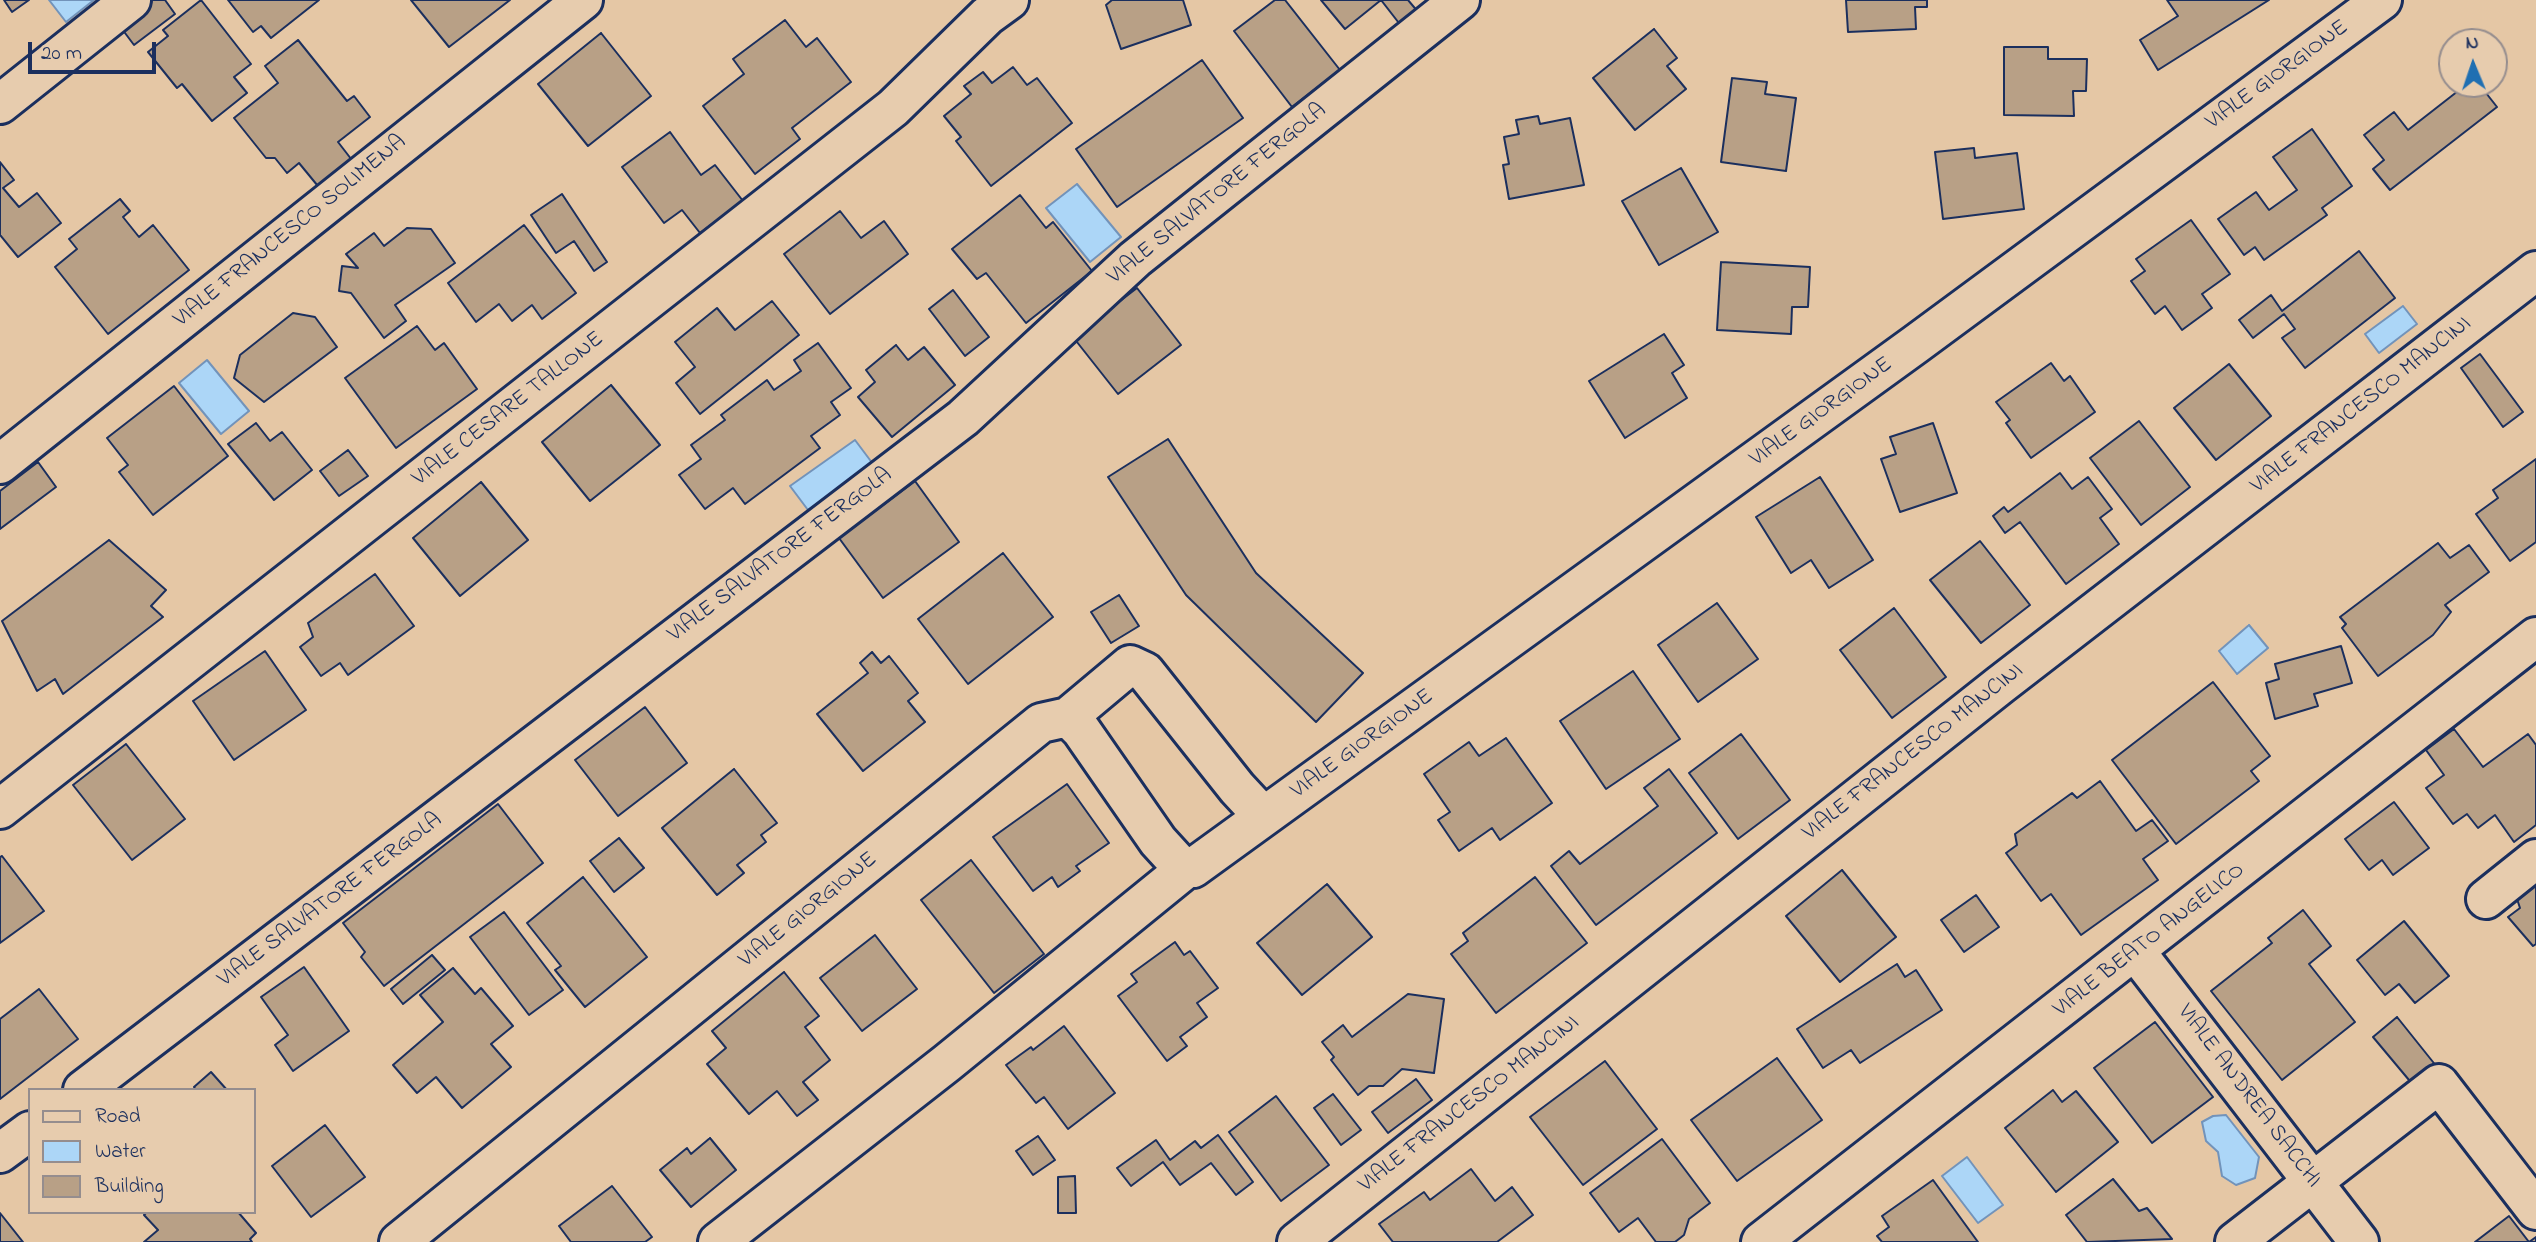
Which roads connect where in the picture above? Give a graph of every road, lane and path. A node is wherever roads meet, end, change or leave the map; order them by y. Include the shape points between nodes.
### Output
1 (131, 0) edge
2 (583, 0) edge
3 (1009, 0) edge
4 (1460, 0) edge
5 (2382, 0) edge
6 (0, 104) edge
7 (2536, 271) edge
8 (0, 464) edge
9 (2536, 637) edge
10 (1068, 717) junction
11 (0, 809) edge
12 (1263, 817) junction
13 (2536, 859) edge
14 (1188, 867) junction
15 (2486, 899) dead end
16 (2136, 952) junction
17 (86, 1088) edge
18 (28, 1132) edge
19 (0, 1153) edge
20 (2313, 1182) junction
21 (2536, 1210) edge
22 (399, 1242) edge
23 (718, 1242) edge
24 (1297, 1242) edge
25 (1761, 1242) edge
26 (2235, 1242) edge
27 (2359, 1242) edge

1 - 6 street
2 - 8 street, VIALE FRANCESCO SOLIMENA
3 - 11 street, VIALE CESARE TALLONE via 893,108
4 - 17 street, VIALE SALVATORE FERGOLA via 1135,259 963,418
5 - 12 street, VIALE GIORGIONE
7 - 24 street, VIALE FRANCESCO MANCINI via 2011,676
9 - 16 street, VIALE BEATO ANGELICO
10 - 12 street via 1130,664 1145,672
10 - 14 street via 1142,821 1179,864
10 - 22 street, VIALE GIORGIONE via 1041,723
12 - 14 street, VIALE GIORGIONE via 1193,868
13 - 15 street
14 - 23 street, VIALE GIORGIONE
16 - 20 street, VIALE ANDREA SACCHI
16 - 25 street, VIALE BEATO ANGELICO
18 - 19 street
20 - 21 street via 2438,1084
20 - 26 street
20 - 27 street, VIALE ANDREA SACCHI

